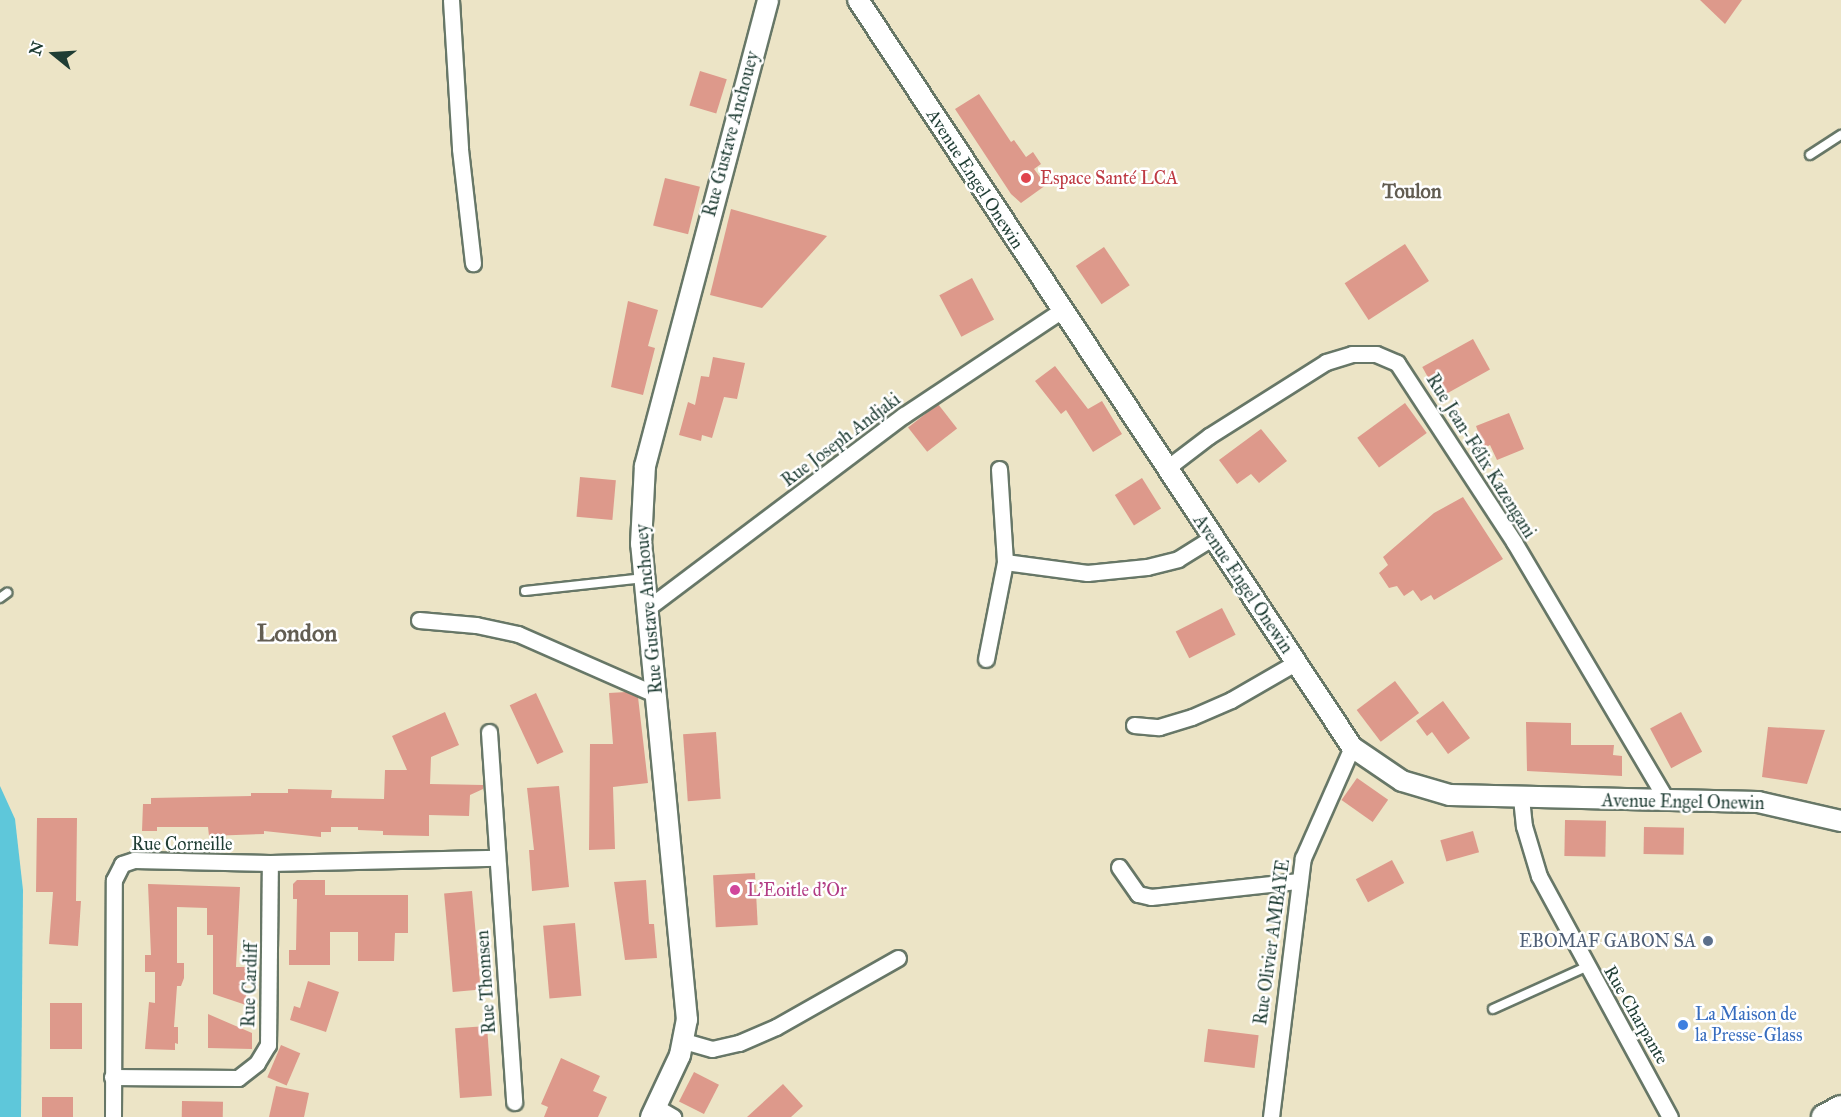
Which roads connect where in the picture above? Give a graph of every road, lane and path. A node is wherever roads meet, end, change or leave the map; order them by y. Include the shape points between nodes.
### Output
1 (451, 0) edge
2 (768, 0) edge
3 (858, 0) edge
4 (1841, 135) edge
5 (1809, 156) dead end
6 (473, 263) dead end
7 (1062, 310) junction
8 (1167, 468) junction
9 (999, 469) dead end
10 (1212, 538) junction
11 (1005, 562) junction
12 (645, 577) junction
13 (525, 591) dead end
14 (649, 607) junction
15 (419, 620) dead end
16 (986, 659) dead end
17 (1295, 663) junction
18 (657, 695) junction
19 (1134, 724) dead end
20 (489, 732) dead end
21 (1352, 747) junction
22 (1521, 798) junction
23 (1666, 799) junction
24 (1841, 821) edge
25 (497, 858) junction
26 (270, 863) junction
27 (1119, 867) dead end
28 (1299, 881) junction
29 (898, 958) dead end
30 (1586, 968) junction
31 (1493, 1009) dead end
32 (684, 1041) junction
33 (112, 1077) junction
34 (514, 1102) dead end
35 (1841, 1108) edge
36 (653, 1112) edge
37 (113, 1117) edge
38 (674, 1117) edge
39 (1271, 1117) edge
40 (1670, 1117) edge
41 (1824, 1117) edge

1 - 6 street via 460,149
2 - 12 street, Rue Gustave Anchouey via 649,445 640,521
3 - 7 street, Avenue Engel Onewin
4 - 5 lane
7 - 8 street, Avenue Engel Onewin
7 - 14 street, Rue Joseph Andjaki via 904,415
8 - 10 street, Avenue Engel Onewin
8 - 23 street, Rue Jean-Félix Kazengani via 1209,436 1326,362 1352,354 1376,354 1397,363 1514,542
9 - 11 street
10 - 11 street via 1178,559 1147,567 1087,573
10 - 17 street, Avenue Engel Onewin
11 - 16 street
12 - 13 lane
12 - 14 street, Rue Gustave Anchouey
14 - 18 street, Rue Gustave Anchouey
15 - 18 street via 476,625 518,634
17 - 19 street via 1231,700 1192,717 1159,727
17 - 21 street, Avenue Engel Onewin
18 - 32 street, Rue Gustave Anchouey via 687,1020
20 - 25 street, Rue Thomsen
21 - 22 street, Avenue Engel Onewin via 1382,769 1422,789 1450,795
21 - 28 street, Rue Olivier AMBAYE via 1303,858
22 - 23 street, Avenue Engel Onewin
22 - 30 street, Rue Charpante via 1524,826 1539,876
23 - 24 street, Avenue Engel Onewin via 1758,802
25 - 26 street, Rue Corneille
25 - 34 street, Rue Thomsen
26 - 33 street, Rue Cardiff via 268,1045 257,1063 238,1078
26 - 33 street, Rue Corneille via 134,860 122,864 114,880
27 - 28 street via 1138,894 1151,897
28 - 39 street, Rue Olivier AMBAYE
29 - 32 street via 776,1027 739,1043 712,1049
30 - 31 lane
30 - 40 street, Rue Charpante
32 - 36 street, Rue Gustave Anchouey
33 - 37 street, Rue Corneille
35 - 41 main road
36 - 38 street

